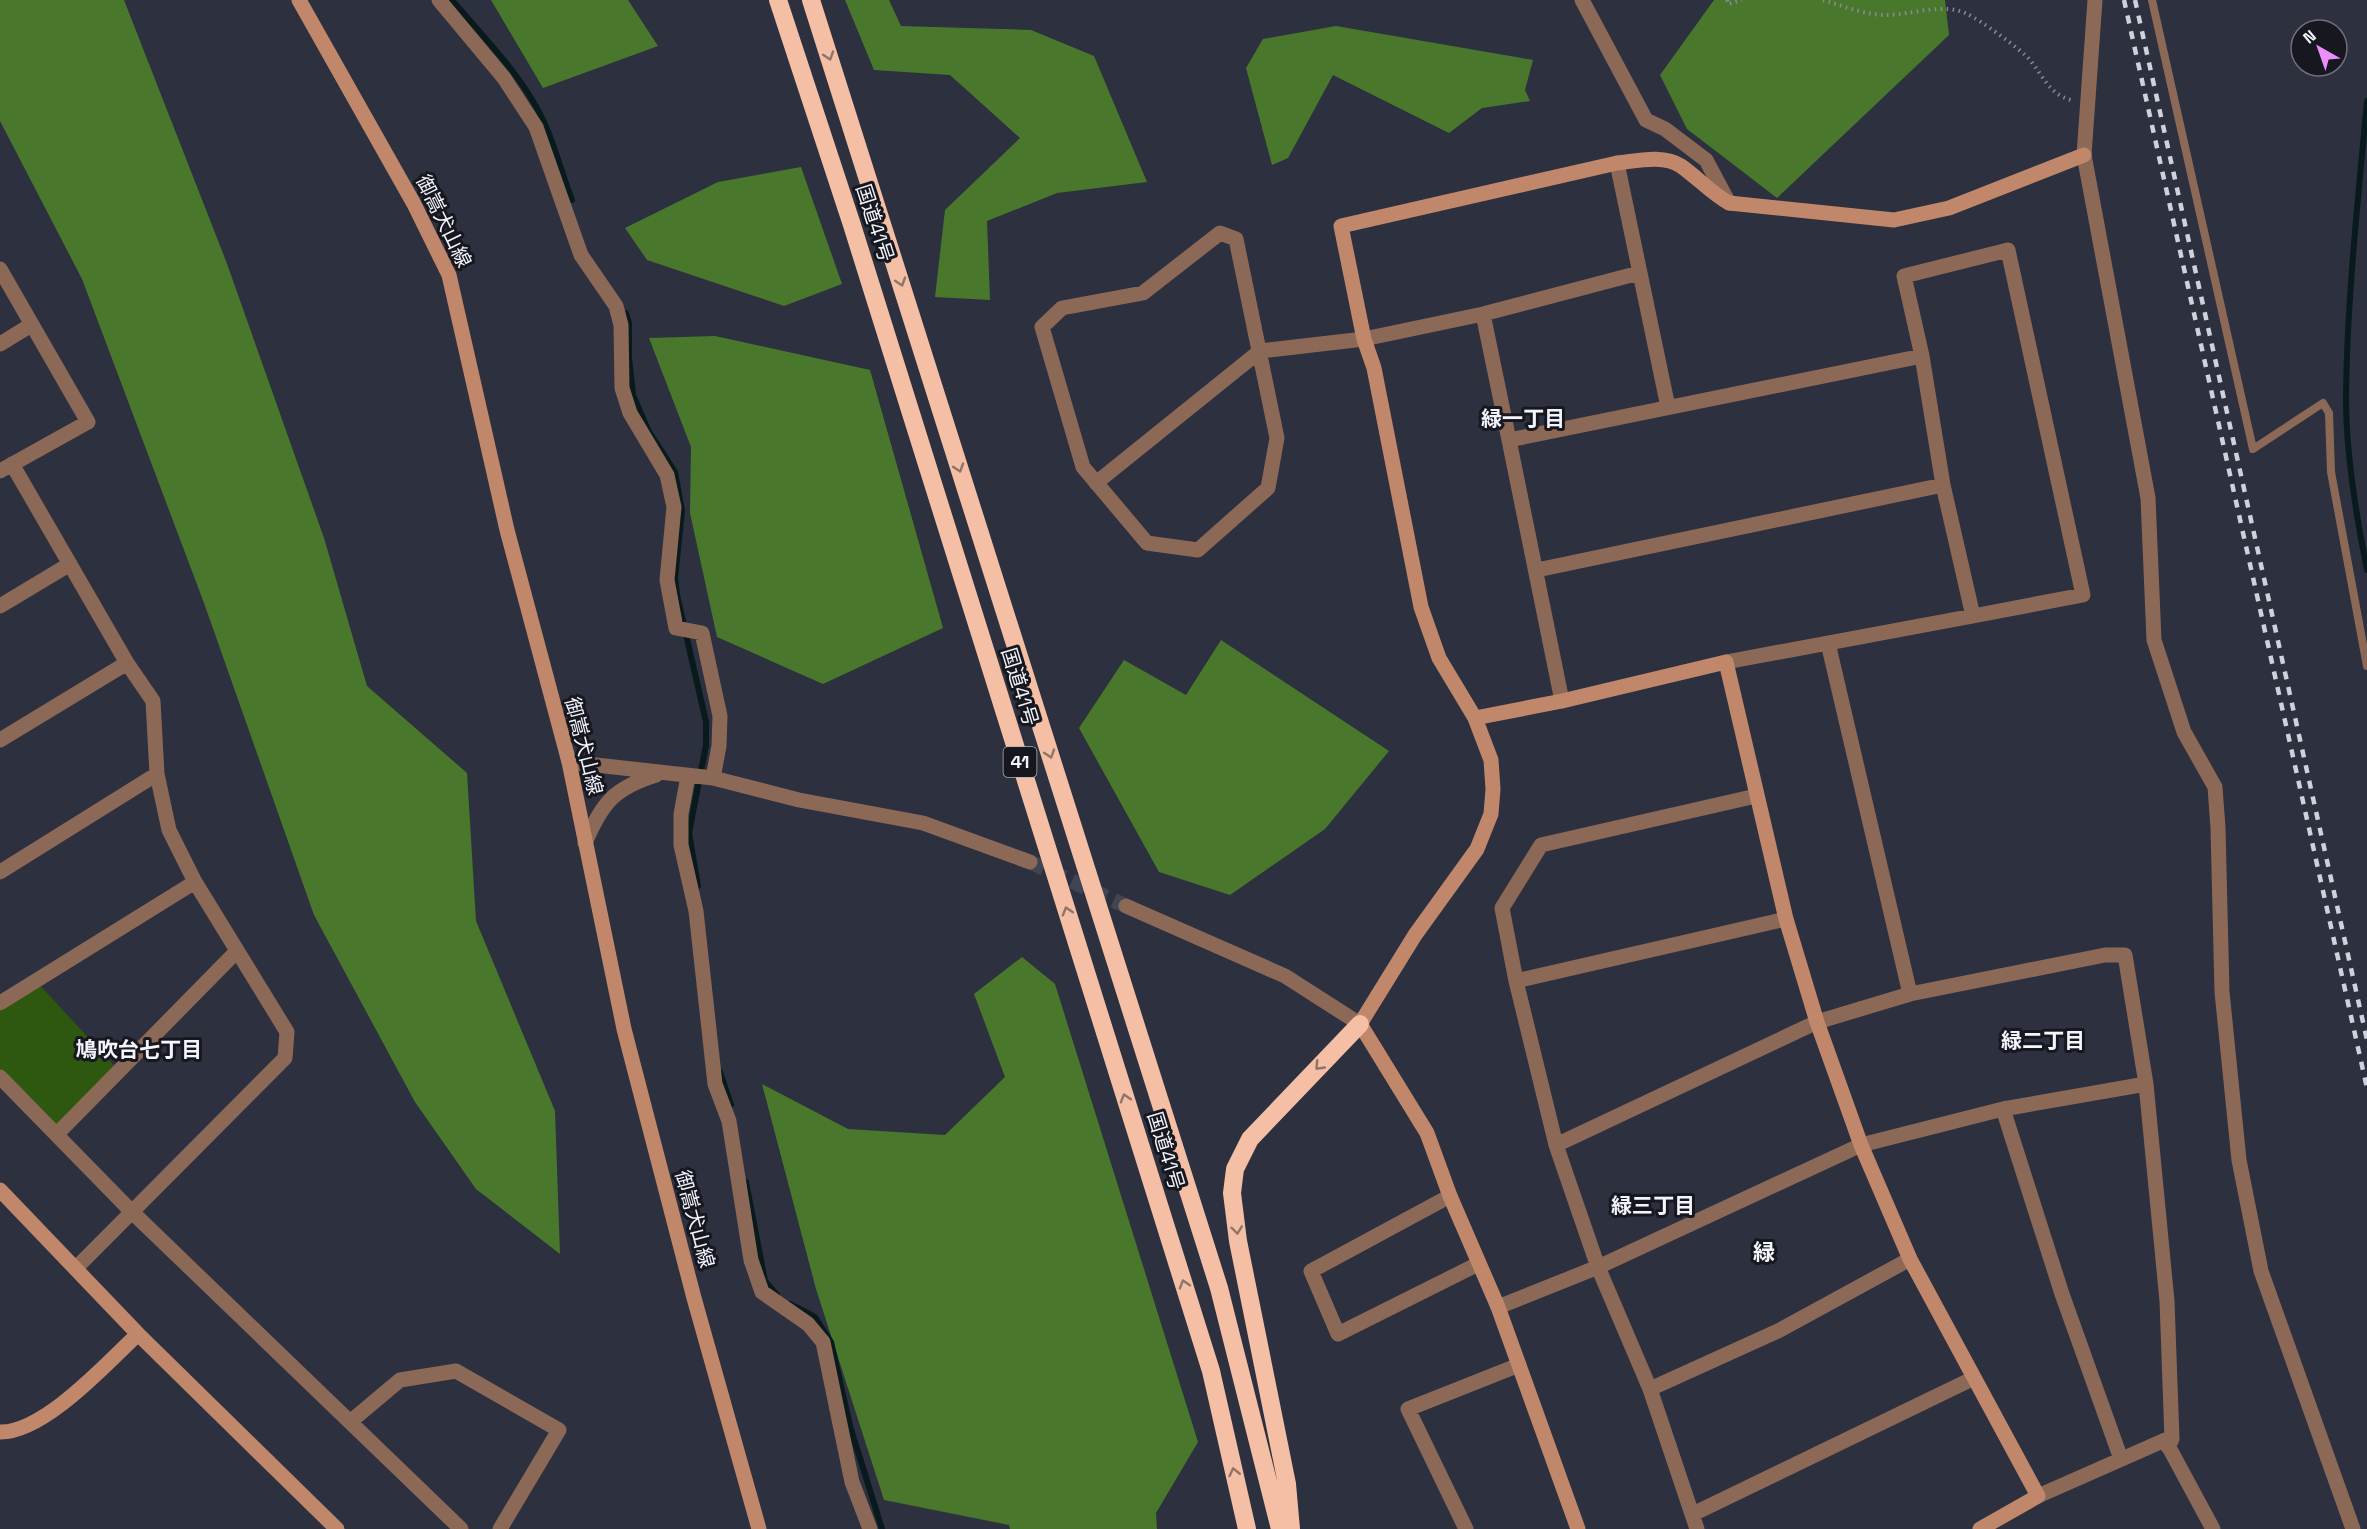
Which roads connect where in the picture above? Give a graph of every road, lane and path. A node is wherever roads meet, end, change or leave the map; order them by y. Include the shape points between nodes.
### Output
1 (299, 0) edge
2 (439, 0) edge
3 (778, 0) edge
4 (812, 0) edge
5 (1582, 0) edge
6 (1727, 0) edge
7 (1742, 0) edge
8 (1823, 0) edge
9 (2095, 0) edge
10 (2152, 0) edge
11 (2089, 114) junction
12 (2084, 154) junction
13 (1617, 163) junction
14 (1729, 203) junction
15 (0, 269) edge
16 (1640, 273) junction
17 (1483, 314) junction
18 (31, 326) junction
19 (1364, 339) junction
20 (0, 344) edge
21 (1260, 351) junction
22 (1922, 356) junction
23 (1668, 407) junction
24 (1509, 440) junction
25 (6, 467) edge
26 (1096, 483) junction
27 (1943, 485) junction
28 (70, 564) junction
29 (1537, 570) junction
30 (0, 606) edge
31 (1973, 616) junction
32 (1828, 643) junction
33 (1726, 662) junction
34 (127, 663) junction
35 (2367, 666) edge
36 (1562, 701) junction
37 (1475, 718) junction
38 (0, 740) edge
39 (569, 762) junction
40 (662, 773) junction
41 (157, 774) junction
42 (688, 776) junction
43 (713, 778) junction
44 (1756, 796) junction
45 (585, 843) junction
46 (1030, 862) tunnel mouth
47 (0, 872) edge
48 (195, 882) junction
49 (1126, 906) tunnel mouth
50 (1786, 919) junction
51 (237, 952) junction
52 (1516, 981) junction
53 (1910, 994) junction
54 (0, 1003) edge
55 (1816, 1022) junction
56 (1359, 1024) junction
57 (0, 1077) edge
58 (2146, 1084) junction
59 (2003, 1108) junction
60 (57, 1134) junction
61 (1556, 1145) junction
62 (1861, 1145) junction
63 (0, 1190) edge
64 (1450, 1196) junction
65 (131, 1211) junction
66 (1910, 1259) junction
67 (1478, 1264) junction
68 (1598, 1267) junction
69 (78, 1268) junction
70 (1498, 1307) junction
71 (138, 1334) junction
72 (1519, 1365) junction
73 (1974, 1378) junction
74 (1650, 1389) junction
75 (351, 1422) junction
76 (0, 1432) edge
77 (2168, 1447) junction
78 (2121, 1459) junction
79 (2038, 1496) junction
80 (1695, 1522) edge
81 (336, 1528) edge
82 (461, 1529) edge
83 (500, 1529) edge
84 (759, 1529) edge
85 (870, 1529) edge
86 (1247, 1529) edge
87 (1280, 1529) edge
88 (1291, 1529) edge
89 (1466, 1529) edge
90 (1578, 1529) edge
91 (1980, 1529) edge
92 (2213, 1529) edge
93 (2353, 1529) edge

1 - 39 street, 御嵩犬山線 via 414,204 449,275 507,530
2 - 43 street via 504,78 536,127 581,255 616,306 621,326 622,388 630,413 667,475 674,507 667,580 676,628 702,633 717,697 719,746
86 -> 3 highway, 国道41号 / 41 via 1211,1371 863,259
4 -> 87 highway, 国道41号 / 41 via 1219,1288
5 - 14 street via 1646,120 1665,129 1706,160
6 - 7 path via 1728,4
8 - 11 path via 1885,15 1937,9 1966,13 2029,58 2059,97 2083,104 2083,111
9 - 11 street
10 - 35 lane via 2253,449 2324,403 2329,413 2331,472
11 - 12 street
12 - 14 street via 1949,208 1894,220
12 - 93 street via 2148,498 2154,640 2184,732 2215,787 2222,992 2241,1171 2261,1271
13 - 14 street via 1656,159 1679,165
13 - 16 street
13 - 19 street via 1341,226
15 - 18 street
16 - 17 street
16 - 23 street
17 - 19 street
17 - 24 street
18 - 20 street
18 - 25 street via 88,422
19 - 21 street
19 - 37 street via 1374,368 1421,606 1439,658
21 - 26 street
21 - 26 street via 1277,438 1269,488 1198,550 1147,543
21 - 26 street via 1236,239 1220,233 1143,293 1062,308 1042,327 1083,467
22 - 23 street
22 - 27 street
22 - 31 street via 1904,276 2008,250 2083,595
23 - 24 street
24 - 29 street
25 - 28 street
27 - 29 street
27 - 31 street
28 - 30 street
28 - 34 street
29 - 36 street
31 - 32 street
32 - 33 street
32 - 53 street
33 - 36 street
33 - 44 street
34 - 38 street
34 - 41 street via 153,701
36 - 37 street
37 - 56 street via 1491,760 1491,814 1477,849 1415,935
39 - 40 street
39 - 45 street, 御嵩犬山線
40 - 42 street
40 - 45 street via 630,783 616,794 597,814
41 - 47 street
41 - 48 street via 169,830
42 - 43 street
42 - 85 street via 681,814 681,845 696,912 715,1084 729,1120 751,1260 762,1292 808,1324 823,1342 852,1482
43 - 46 street via 799,800 923,823
44 - 50 street
44 - 52 street via 1541,845 1502,908
45 - 84 street, 御嵩犬山線 via 624,1029
48 - 51 street
48 - 54 street
49 - 56 street via 1285,976
50 - 52 street
50 - 55 street
51 - 60 street
51 - 65 street via 287,1032 285,1058
52 - 61 street
53 - 55 street
53 - 58 street via 2105,955 2125,955
55 - 61 street
55 - 62 street
56 - 64 street via 1427,1133
56 -> 88 highway via 1260,1127 1235,1169 1232,1192 1238,1241 1287,1484
57 - 60 street
58 - 59 street
58 - 77 street via 2167,1301 2172,1439
59 - 62 street
59 - 78 street via 2062,1294
60 - 65 street
61 - 68 street
62 - 66 street
62 - 68 street
63 - 69 street
64 - 67 street
64 - 67 street via 1311,1271 1338,1334
65 - 69 street
65 - 75 street
66 - 73 street
66 - 74 street via 1780,1330
67 - 70 street
68 - 70 street
68 - 74 street
69 - 71 street
70 - 72 street
71 - 76 street via 55,1410 12,1432
71 - 81 street
72 - 89 street via 1408,1409
72 - 90 street
73 - 79 street
73 - 80 street
74 - 80 street
75 - 82 street
75 - 83 street via 400,1380 456,1371 559,1430
77 - 78 street via 2165,1440
77 - 92 street
78 - 79 street
79 - 91 street

